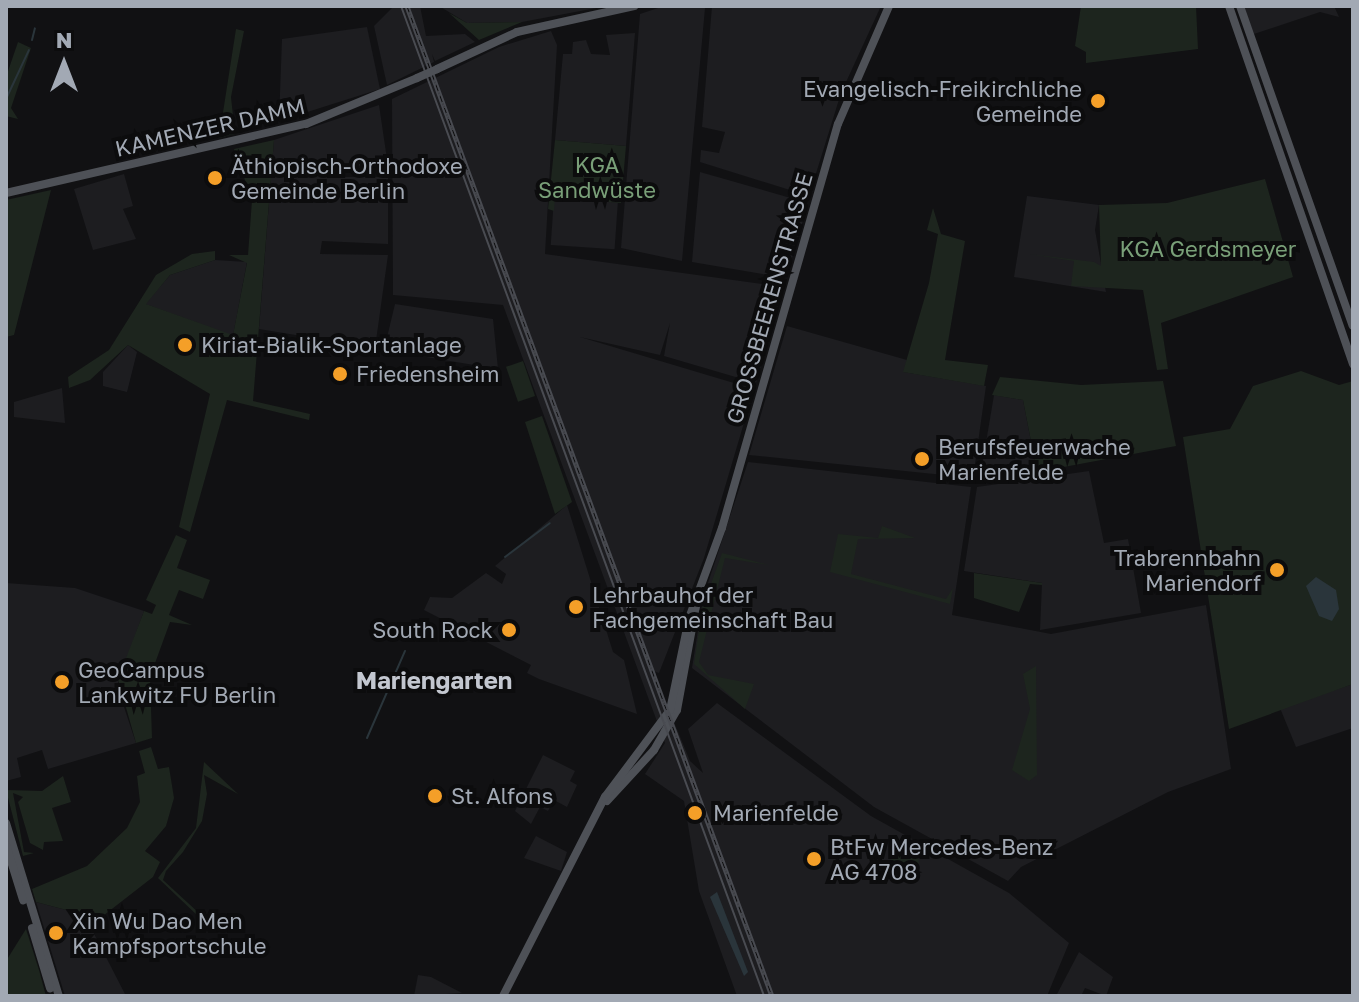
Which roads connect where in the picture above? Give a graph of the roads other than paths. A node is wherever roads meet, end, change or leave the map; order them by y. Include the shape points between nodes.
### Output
1 (634, 6) edge
2 (889, 6) edge
3 (1229, 6) edge
4 (1240, 6) edge
5 (6, 193) edge
6 (1353, 326) edge
7 (1353, 364) edge
8 (6, 823) edge
9 (6, 845) edge
10 (46, 965) junction
11 (56, 996) edge
12 (503, 996) edge

1 - 5 main road, KAMENZER DAMM, bridge via 514,33 306,124
2 - 12 main road, GROSSBEERENSTRASSE via 842,113 696,604 674,708 654,750 603,804
3 - 7 main road
4 - 6 main road
8 - 10 main road
9 - 10 main road
10 - 11 main road

